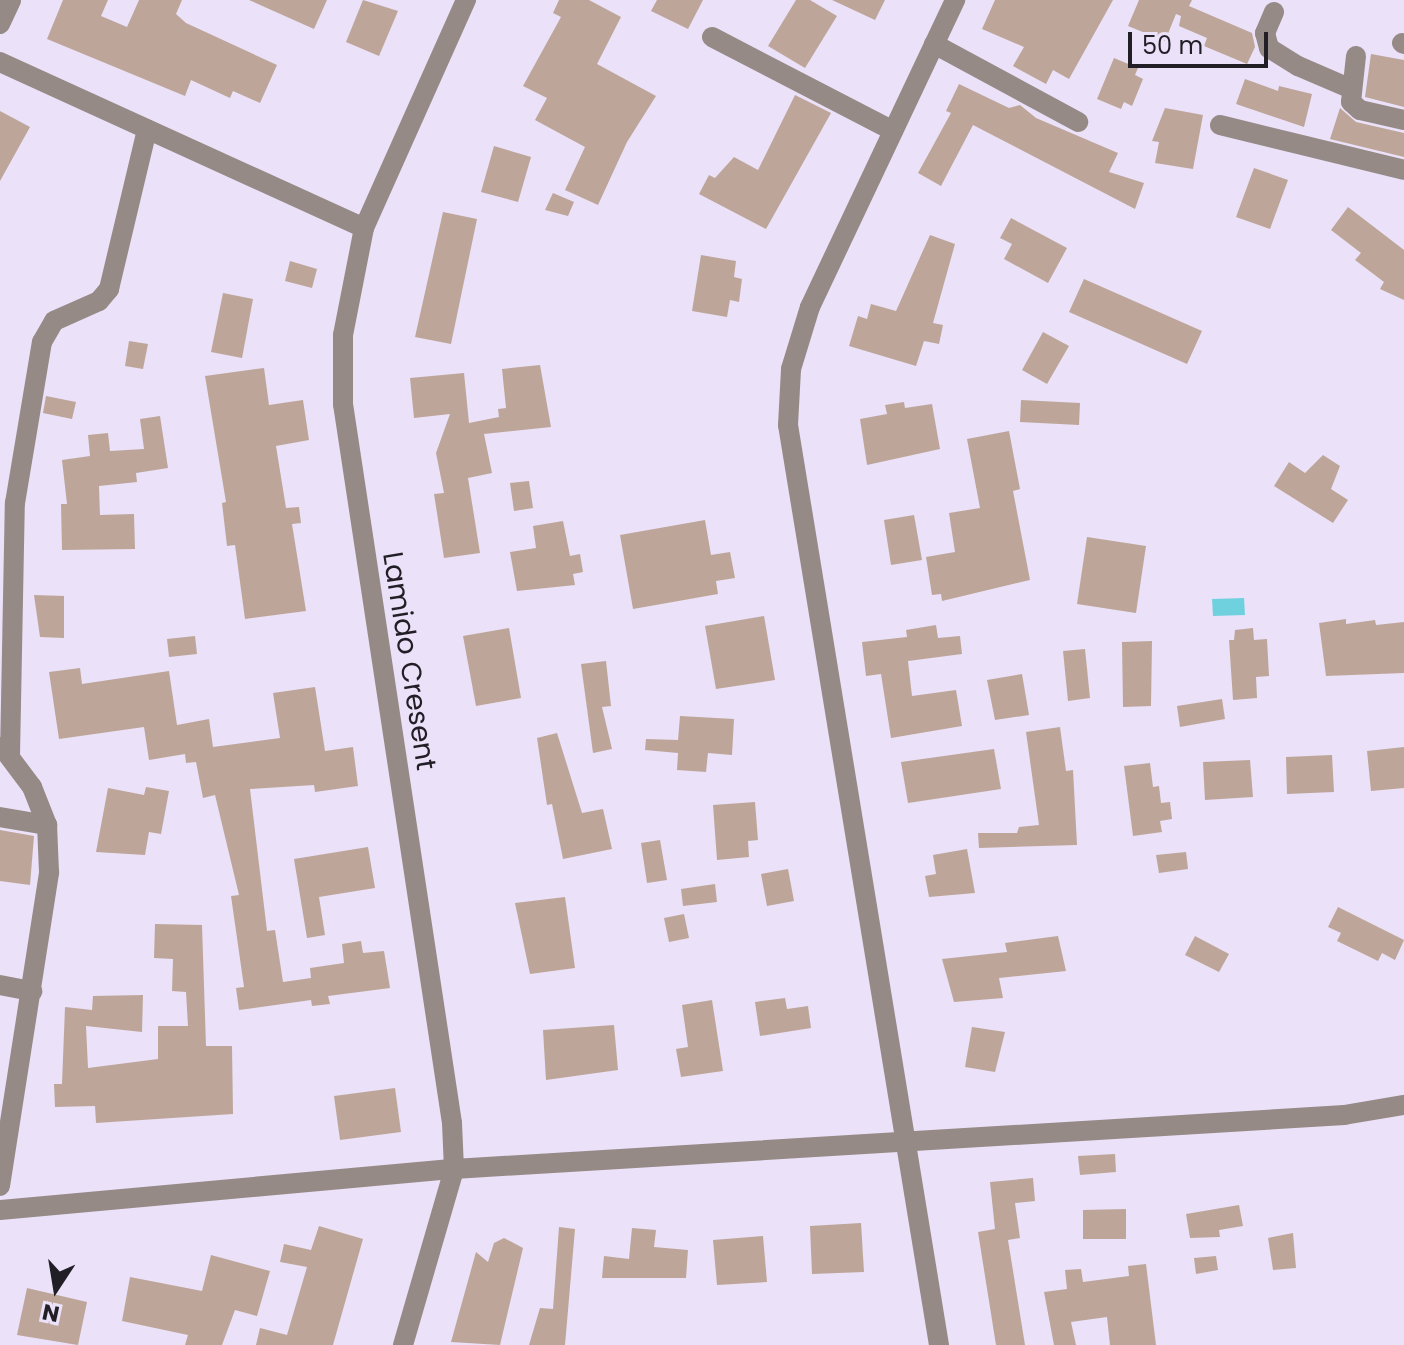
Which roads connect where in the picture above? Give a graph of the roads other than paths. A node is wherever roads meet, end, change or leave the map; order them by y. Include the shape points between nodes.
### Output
1 (11, 0) edge
2 (466, 0) edge
3 (955, 0) edge
4 (1274, 12) dead end
5 (0, 24) edge
6 (712, 37) dead end
7 (934, 44) junction
8 (1356, 56) dead end
9 (0, 62) edge
10 (1349, 88) junction
11 (1404, 120) edge
12 (1078, 122) dead end
13 (1220, 125) dead end
14 (147, 129) junction
15 (893, 131) junction
16 (1404, 170) edge
17 (364, 228) junction
18 (8, 501) edge
19 (5, 672) edge
20 (5, 750) edge
21 (0, 817) edge
22 (47, 825) junction
23 (0, 985) edge
24 (32, 991) junction
25 (1404, 1105) edge
26 (903, 1145) junction
27 (454, 1169) junction
28 (0, 1186) edge
29 (0, 1210) edge
30 (403, 1345) edge
31 (939, 1345) edge

1 - 5 street
2 - 17 street, Lamido Cresent
3 - 7 street
4 - 10 street via 1265,33 1269,48
6 - 15 street
7 - 12 street
7 - 15 street
8 - 10 street
9 - 14 street
10 - 11 street via 1351,102 1360,110
13 - 16 street
14 - 17 street
14 - 18 street via 109,289 99,301 46,329
15 - 26 street via 810,307 791,369 788,425
17 - 27 street, Lamido Cresent via 343,335 343,404 452,1123
18 - 19 street
19 - 20 street
20 - 22 street via 32,787
21 - 22 street
22 - 24 street via 49,872
23 - 24 street
24 - 28 street
25 - 26 street via 1344,1115
26 - 27 street
26 - 31 street
27 - 29 street
27 - 30 street, Lamido Cresent

